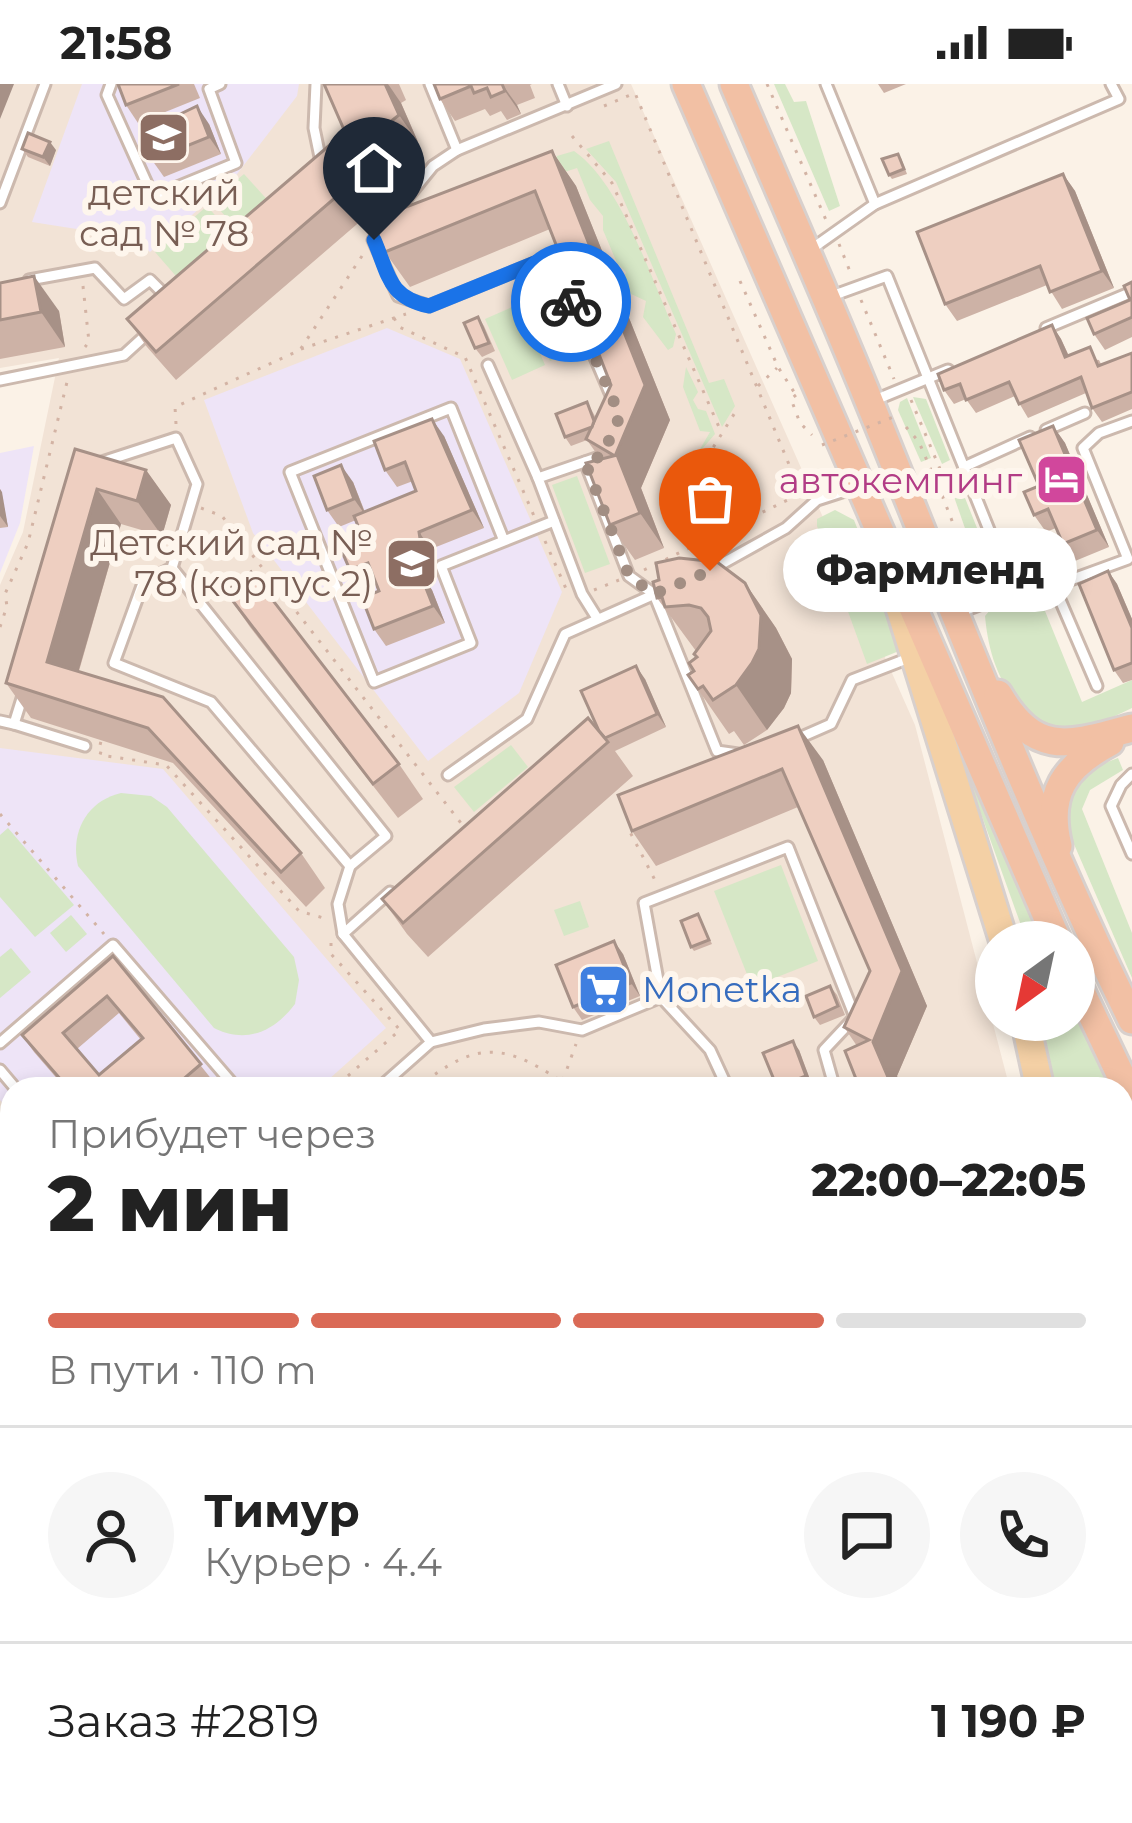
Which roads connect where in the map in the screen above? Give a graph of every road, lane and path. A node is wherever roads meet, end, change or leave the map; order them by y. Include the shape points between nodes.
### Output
1 (45, 84) edge
2 (111, 84) edge
3 (220, 84) edge
4 (316, 84) edge
5 (430, 84) edge
6 (558, 84) edge
7 (616, 84) edge
8 (686, 84) edge
9 (734, 84) edge
10 (766, 84) edge
11 (826, 84) edge
12 (1111, 84) edge
13 (589, 97) junction
14 (567, 106) junction
15 (572, 136) dead end
16 (457, 150) junction
17 (323, 174) edge
18 (0, 202) edge
19 (875, 204) junction
20 (835, 234) junction
21 (374, 240) junction
22 (806, 253) junction
23 (81, 271) junction
24 (740, 281) dead end
25 (17, 282) edge
26 (856, 287) junction
27 (1132, 292) edge
28 (826, 298) junction
29 (429, 306) junction
30 (177, 307) edge
31 (394, 318) junction
32 (159, 323) edge
33 (1030, 335) edge
34 (300, 350) junction
35 (969, 361) edge
36 (488, 365) dead end
37 (70, 367) junction
38 (778, 367) junction
39 (928, 378) junction
40 (0, 380) edge
41 (758, 386) junction
42 (902, 389) junction
43 (796, 394) junction
44 (801, 400) dead end
45 (870, 402) junction
46 (736, 411) dead end
47 (805, 411) dead end
48 (1085, 412) edge
49 (620, 416) edge
50 (1132, 421) edge
51 (722, 434) junction
52 (611, 436) edge
53 (176, 438) junction
54 (821, 446) junction
55 (585, 462) junction
56 (97, 464) edge
57 (964, 467) junction
58 (933, 472) junction
59 (538, 478) junction
60 (818, 487) dead end
61 (800, 492) junction
62 (865, 499) junction
63 (806, 507) junction
64 (685, 510) dead end
65 (554, 521) junction
66 (539, 527) junction
67 (956, 531) dead end
68 (504, 541) junction
69 (1130, 561) edge
70 (172, 568) junction
71 (629, 576) junction
72 (691, 578) edge
73 (673, 586) edge
74 (1054, 586) junction
75 (1014, 592) junction
76 (582, 593) junction
77 (654, 594) junction
78 (597, 618) junction
79 (955, 619) junction
80 (0, 627) edge
81 (914, 657) junction
82 (28, 681) edge
83 (1096, 686) dead end
84 (0, 721) edge
85 (14, 724) junction
86 (1132, 729) edge
87 (84, 742) joint
88 (792, 742) edge
89 (757, 757) edge
90 (1132, 774) edge
91 (448, 775) dead end
92 (0, 814) edge
93 (632, 816) edge
94 (1132, 854) edge
95 (350, 866) junction
96 (395, 888) edge
97 (1069, 891) junction
98 (663, 896) junction
99 (332, 920) dead end
100 (997, 921) edge
101 (1049, 921) edge
102 (337, 935) junction
103 (113, 945) junction
104 (661, 997) junction
105 (1132, 1020) edge
106 (1095, 1021) edge
107 (582, 1030) junction
108 (1030, 1041) edge
109 (431, 1042) junction
110 (0, 1043) edge
111 (227, 1077) edge
112 (347, 1077) edge
113 (392, 1077) edge
114 (430, 1077) edge
115 (553, 1077) edge
116 (564, 1077) edge
117 (722, 1077) edge
118 (832, 1077) edge
119 (1037, 1077) edge
120 (1122, 1077) edge

1 - 18 lane
2 - 3 lane via 107,95 153,197 236,163 208,89
4 - 17 lane
5 - 16 lane
6 - 14 lane
7 - 13 lane
8 - 62 highway
9 - 22 highway
10 - 20 path
11 - 19 lane
12 - 19 lane via 1119,100
13 - 14 lane
13 - 41 path via 603,106 635,94
14 - 16 lane
15 - 51 path via 612,183
16 - 21 lane via 420,178
19 - 20 lane
20 - 22 lane
20 - 26 path
21 - 29 lane via 398,296
21 - 34 path
22 - 28 highway
23 - 25 lane
23 - 30 lane via 95,268 124,299 150,280
23 - 37 path via 88,341
24 - 38 path
26 - 28 lane
26 - 39 lane via 887,276
26 - 42 path
27 - 33 lane
28 - 45 highway
29 - 31 path
29 - 49 lane via 552,256
31 - 34 path
31 - 66 path via 465,357
32 - 37 lane via 124,355
34 - 53 path via 175,407
35 - 39 lane
36 - 59 lane
37 - 40 lane
37 - 80 path
38 - 41 path
38 - 43 path
39 - 42 lane
39 - 57 lane
41 - 61 path
42 - 45 lane
42 - 58 path via 940,469
43 - 44 path
43 - 54 path via 790,399 800,423
45 - 79 highway
46 - 51 path
47 - 54 path
48 - 57 lane
50 - 69 lane via 1083,448
51 - 64 path via 689,486
52 - 55 lane via 602,456
53 - 56 lane
53 - 70 lane via 197,484
54 - 58 path, bridge via 896,416
55 - 59 lane
55 - 71 lane
57 - 75 lane
58 - 67 path
59 - 65 lane
60 - 61 path
61 - 63 path
61 - 71 path
62 - 63 lane
62 - 81 main road
62 - 101 highway
63 - 72 lane via 786,528
65 - 66 lane
65 - 76 lane
66 - 68 lane
66 - 76 path via 565,591
68 - 68 lane via 451,408 290,472 374,682 472,643 441,566
69 - 74 lane
70 - 95 lane via 386,836
70 - 95 lane via 143,583 114,663 212,702
71 - 76 path
71 - 77 lane
73 - 77 lane
74 - 75 lane
74 - 83 lane
75 - 79 lane
76 - 78 lane
77 - 78 lane
77 - 89 lane via 718,751
78 - 91 lane via 565,634 527,719
79 - 86 highway via 1014,719 1034,737 1060,744
79 - 97 highway
81 - 88 lane via 852,680 831,724
81 - 100 main road
82 - 85 lane
84 - 85 lane
85 - 87 lane
86 - 97 highway via 1084,755 1058,791 1055,833
87 - 99 path via 103,744 100,755 166,765 299,911
90 - 94 lane via 1111,806
92 - 103 path
93 - 98 path via 629,830
95 - 102 lane
96 - 102 lane
97 - 105 highway
98 - 104 lane via 644,904
98 - 118 lane via 788,847 855,1017 824,1050
102 - 109 lane
102 - 112 path via 332,954 400,1030
103 - 110 lane
103 - 111 lane
104 - 107 lane
104 - 117 lane via 710,1050
106 - 120 highway
107 - 109 lane via 539,1022
107 - 116 path
108 - 119 main road
109 - 113 lane
114 - 115 path via 476,1051 506,1052

